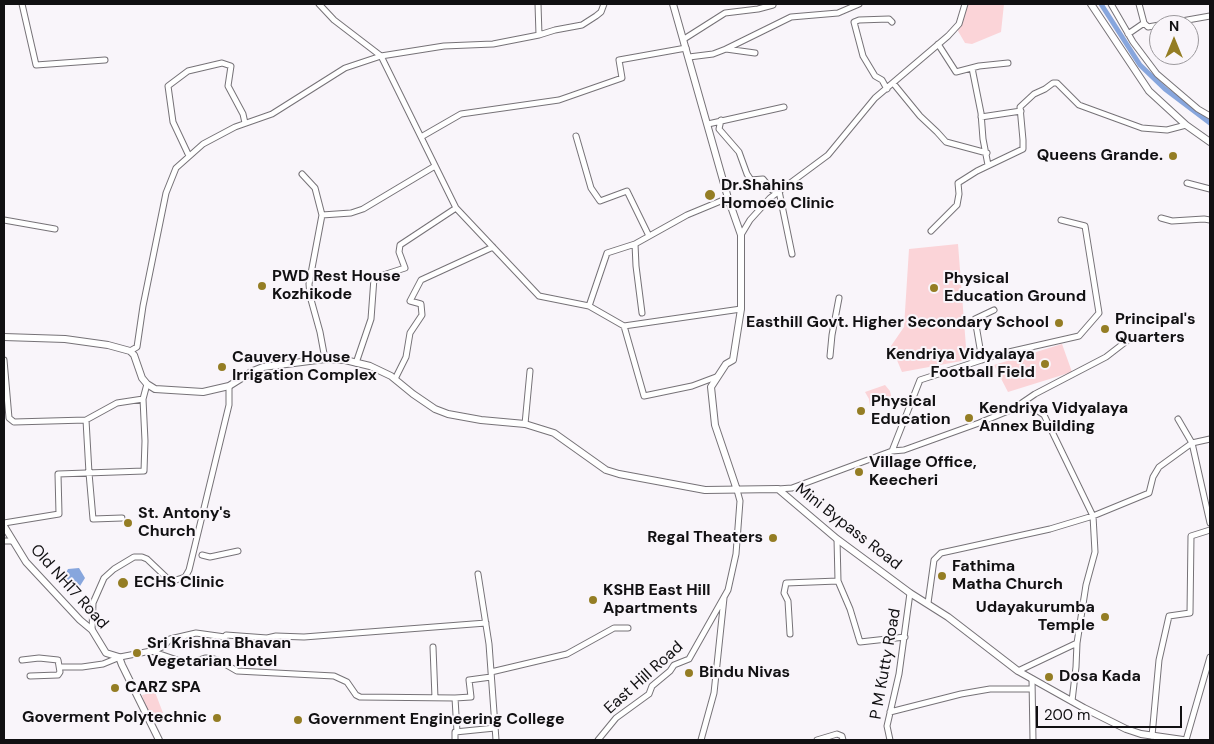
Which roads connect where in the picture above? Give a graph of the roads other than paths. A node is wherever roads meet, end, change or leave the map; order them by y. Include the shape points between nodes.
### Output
1 (22, 4) edge
2 (319, 4) edge
3 (538, 4) edge
4 (604, 4) edge
5 (674, 4) edge
6 (859, 4) edge
7 (965, 4) edge
8 (1091, 4) edge
9 (1111, 4) edge
10 (1140, 4) edge
11 (773, 5) dead end
12 (1210, 16) edge
13 (892, 22) dead end
14 (1144, 23) junction
15 (1128, 34) junction
16 (539, 35) junction
17 (684, 39) junction
18 (938, 44) junction
19 (686, 48) junction
20 (726, 49) junction
21 (755, 53) dead end
22 (381, 56) junction
23 (690, 57) junction
24 (105, 60) dead end
25 (1008, 63) dead end
26 (972, 68) junction
27 (893, 83) junction
28 (887, 88) junction
29 (784, 107) dead end
30 (1021, 111) junction
31 (1210, 116) edge
32 (982, 117) junction
33 (721, 120) junction
34 (245, 123) junction
35 (708, 124) junction
36 (1186, 125) junction
37 (576, 136) dead end
38 (421, 137) junction
39 (1210, 142) edge
40 (987, 153) junction
41 (189, 156) junction
42 (988, 165) junction
43 (435, 166) junction
44 (302, 174) dead end
45 (1187, 183) dead end
46 (1210, 189) edge
47 (778, 192) junction
48 (728, 198) junction
49 (456, 208) junction
50 (322, 216) junction
51 (1161, 218) dead end
52 (4, 220) edge
53 (1061, 220) dead end
54 (1210, 220) edge
55 (55, 230) dead end
56 (930, 231) dead end
57 (741, 235) junction
58 (649, 236) junction
59 (635, 244) junction
60 (493, 246) junction
61 (792, 254) dead end
62 (840, 298) dead end
63 (589, 306) junction
64 (740, 309) junction
65 (994, 310) dead end
66 (642, 313) dead end
67 (624, 326) junction
68 (4, 337) edge
69 (1128, 340) dead end
70 (130, 351) junction
71 (830, 356) dead end
72 (325, 359) junction
73 (4, 360) edge
74 (982, 360) junction
75 (356, 363) junction
76 (530, 371) dead end
77 (716, 377) junction
78 (395, 379) junction
79 (147, 384) junction
80 (229, 386) junction
81 (143, 399) junction
82 (1031, 410) dead end
83 (1178, 419) dead end
84 (86, 420) junction
85 (525, 424) junction
86 (1210, 439) edge
87 (1192, 443) junction
88 (892, 451) junction
89 (88, 473) junction
90 (778, 489) junction
91 (737, 490) junction
92 (1093, 516) junction
93 (122, 518) dead end
94 (1210, 524) edge
95 (4, 525) edge
96 (1210, 530) edge
97 (837, 539) junction
98 (4, 541) edge
99 (12, 541) junction
100 (238, 551) dead end
101 (202, 555) dead end
102 (478, 574) dead end
103 (838, 581) junction
104 (910, 593) junction
105 (725, 596) junction
106 (928, 603) junction
107 (486, 623) junction
108 (628, 628) dead end
109 (92, 630) junction
110 (790, 634) dead end
111 (904, 637) junction
112 (1077, 643) junction
113 (433, 647) dead end
114 (151, 651) junction
115 (119, 657) junction
116 (1210, 657) edge
117 (22, 660) dead end
118 (60, 668) junction
119 (1018, 671) junction
120 (491, 674) junction
121 (30, 676) dead end
122 (1032, 678) junction
123 (1032, 689) junction
124 (435, 698) junction
125 (455, 698) junction
126 (1072, 702) junction
127 (890, 712) junction
128 (495, 728) junction
129 (457, 732) junction
130 (1152, 736) junction
131 (1142, 737) edge
132 (159, 740) edge
133 (456, 740) edge
134 (496, 740) edge
135 (598, 740) edge
136 (701, 740) edge
137 (817, 740) edge
138 (843, 740) edge
139 (890, 740) edge
140 (1033, 740) edge
141 (1185, 740) edge

1 - 24 street via 36,65
2 - 22 street via 334,20
3 - 16 street
4 - 16 street via 596,16 582,25
5 - 17 main road
6 - 20 street via 838,13 791,17
7 - 18 street via 959,24
8 - 36 main road via 1149,91
9 - 15 street
10 - 14 street
11 - 17 street via 726,13
12 - 14 street via 1148,27
13 - 28 street via 889,19 854,22 863,56
14 - 15 street
15 - 31 street via 1157,74
16 - 22 street via 493,44 444,46
17 - 19 main road
18 - 26 street via 956,72
18 - 27 street
19 - 23 main road
19 - 38 street via 619,60 622,78 559,100 461,114
20 - 21 street
20 - 23 street
22 - 34 street via 345,68 272,114
22 - 38 street
23 - 35 main road
25 - 26 street
26 - 32 street
27 - 28 street
27 - 40 street via 946,142
28 - 47 street via 828,155
29 - 33 street
30 - 32 street
30 - 36 street via 1020,107 1034,94 1057,83 1079,105 1142,128 1167,130
30 - 42 street via 1022,149
32 - 40 street
33 - 35 street
33 - 47 street via 719,129 739,152 751,180 764,179 772,190
34 - 41 street via 203,144
34 - 41 street via 228,86 231,66 222,63 188,71 168,86 173,122
35 - 48 main road
36 - 39 main road
37 - 58 street via 591,188 600,201 627,191
38 - 43 street
40 - 42 street
41 - 70 street via 176,168 166,193 137,347
42 - 56 street via 958,183 957,205
43 - 49 street
43 - 50 street via 363,209
44 - 50 street via 315,188
45 - 46 street
47 - 57 street via 758,210
47 - 61 street
48 - 57 main road
48 - 58 street
49 - 60 street
49 - 75 street via 400,245 405,268 374,278 371,319
50 - 72 street via 309,284
51 - 54 street via 1172,221
52 - 55 street
53 - 74 street via 1085,226 1099,313 1079,336
57 - 64 main road
58 - 59 street
59 - 63 street via 607,254
59 - 66 street
60 - 63 street via 540,296
60 - 78 street via 421,280 410,301 421,304 422,315 410,333 406,357
62 - 71 street
63 - 67 street
64 - 67 street
64 - 77 main road via 733,360
65 - 74 street via 975,319
67 - 77 street via 644,396 692,386
68 - 70 main road via 65,340
69 - 88 street via 1106,357 1013,409 904,450
70 - 79 main road
72 - 75 main road, Mini Bypass Road
72 - 80 main road, Mini Bypass Road via 263,367
73 - 84 street via 9,418 14,422
74 - 88 street via 920,380
75 - 78 main road, Mini Bypass Road via 370,366
76 - 85 street
77 - 91 main road via 711,387 712,411
78 - 85 main road, Mini Bypass Road via 435,409 448,414
79 - 80 main road, Mini Bypass Road via 155,389 203,392
79 - 81 street
80 - 109 street via 229,405 190,570 185,577 167,578 142,556 114,569 104,578 93,602
81 - 84 street via 116,403
81 - 89 street via 144,471
82 - 92 street via 1044,415
83 - 87 street
84 - 89 street
85 - 91 main road, Mini Bypass Road via 554,433 596,464 618,474 704,490
86 - 87 street
87 - 92 street via 1159,467 1149,494
87 - 94 street
88 - 90 street via 792,488
89 - 93 street via 93,519
89 - 95 street via 58,474 59,514
90 - 91 main road, Mini Bypass Road
90 - 97 main road, Mini Bypass Road
91 - 105 street, East Hill Road via 740,501 736,554
92 - 106 street via 941,553 934,560
92 - 112 street via 1095,552
95 - 99 main road, Old NH17 Road
96 - 130 street via 1191,536 1190,613 1170,616 1159,660
97 - 103 street
97 - 104 main road, Mini Bypass Road
98 - 99 street
99 - 109 main road, Old NH17 Road via 26,562
100 - 101 street via 210,557
102 - 107 street
103 - 110 street via 786,584 784,593 788,601
103 - 111 street via 860,642
104 - 106 main road, Mini Bypass Road
104 - 111 street, P M Kutty Road
105 - 135 street, East Hill Road via 689,659 674,665 652,686 649,694 616,718
105 - 136 street via 714,692
106 - 119 main road, Mini Bypass Road
107 - 114 street via 301,637 225,637 198,633 170,639
107 - 120 street
108 - 120 street via 614,628 567,654
109 - 115 main road, Old NH17 Road via 106,653
111 - 127 street, P M Kutty Road
112 - 119 street
112 - 126 street
113 - 124 street
114 - 115 street
114 - 124 street via 183,662 211,658 237,671 334,676 347,682 360,697
115 - 118 street via 94,666
115 - 132 main road, Old NH17 Road
116 - 141 street
117 - 118 street via 56,659
118 - 121 street via 57,675
119 - 122 main road, Mini Bypass Road
120 - 125 street via 469,680 471,697
120 - 128 street
122 - 123 street
122 - 126 main road, Mini Bypass Road
123 - 127 street via 990,689
123 - 140 street
124 - 125 street
125 - 129 street
126 - 131 main road, Mini Bypass Road
127 - 139 street, P M Kutty Road via 886,726
128 - 129 street
128 - 134 street
129 - 133 street
130 - 131 main road, Mini Bypass Road
130 - 141 main road, Mini Bypass Road
137 - 138 street via 837,734

